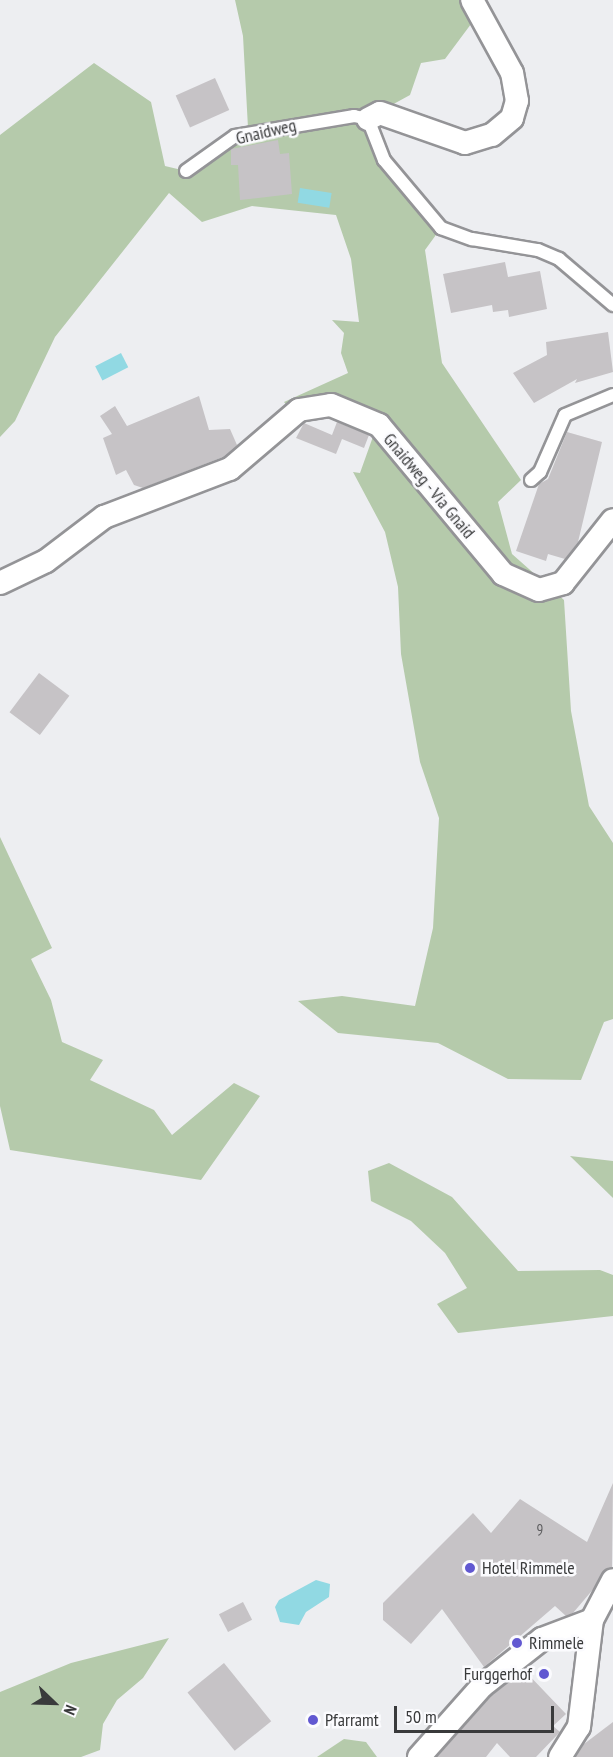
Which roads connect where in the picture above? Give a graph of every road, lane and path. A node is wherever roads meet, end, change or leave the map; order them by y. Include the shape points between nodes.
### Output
1 (472, 0) edge
2 (361, 118) junction
3 (186, 171) dead end
4 (613, 305) edge
5 (613, 395) edge
6 (531, 480) dead end
7 (613, 519) edge
8 (0, 583) edge
9 (613, 1580) edge
10 (592, 1620) junction
11 (419, 1757) edge
12 (560, 1757) edge

1 - 2 street via 512,73 517,101 512,118 492,135 465,143 380,113
2 - 3 lane, Gnaidweg via 235,136
2 - 4 lane via 384,160 441,228 472,239 538,249 573,269
5 - 6 lane via 565,415 540,472
7 - 8 street, Gnaidweg - Via Gnaid via 563,583 539,590 503,574 379,425 331,405 299,410 230,469 104,517 46,561
9 - 10 street
10 - 11 street via 542,1639 482,1686
10 - 12 street via 579,1726

